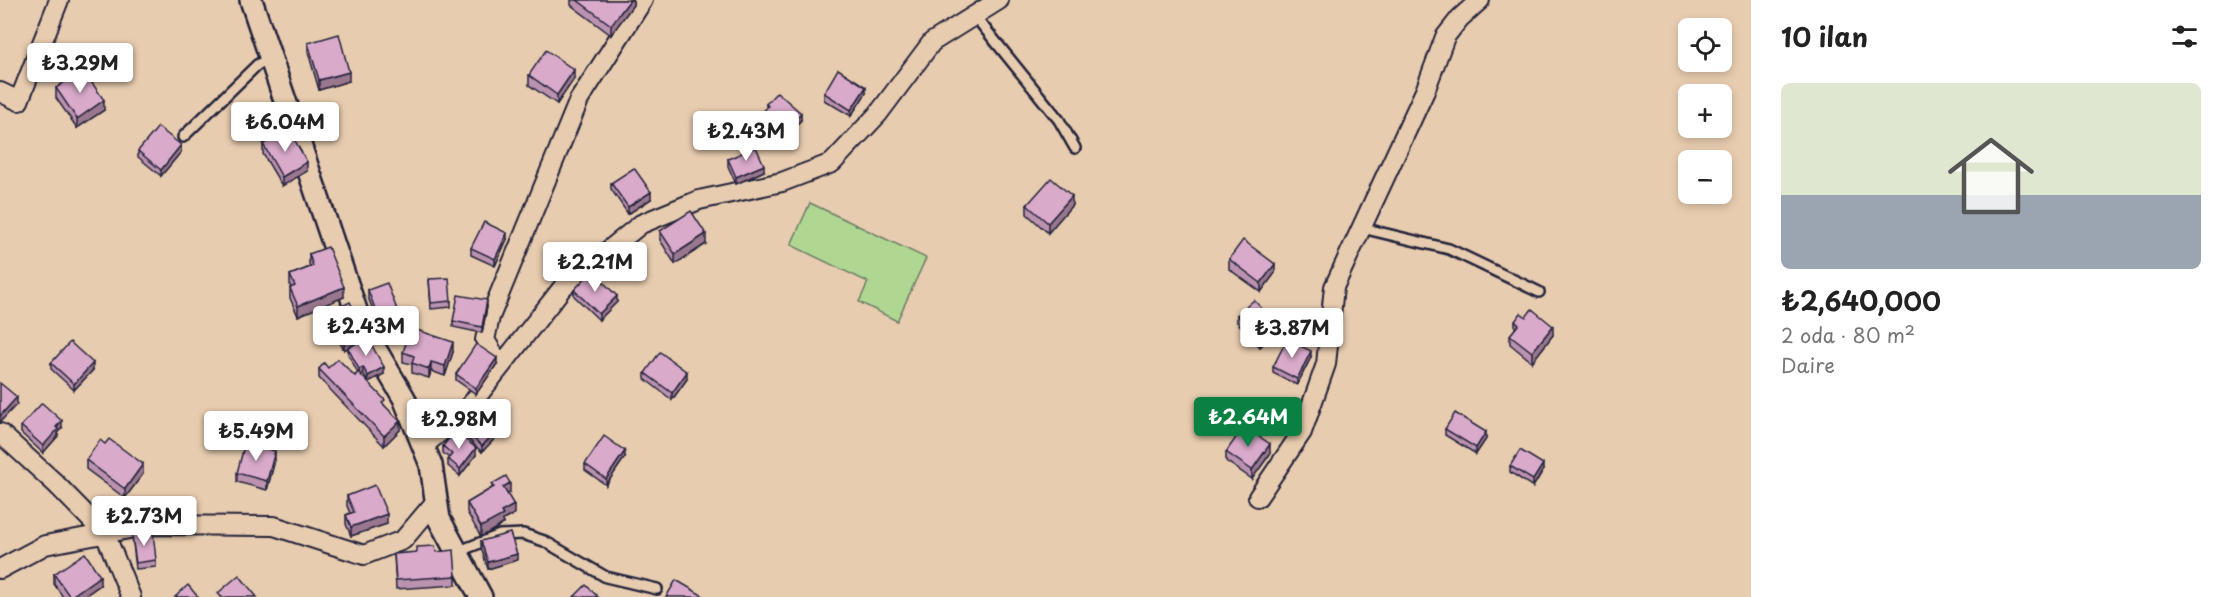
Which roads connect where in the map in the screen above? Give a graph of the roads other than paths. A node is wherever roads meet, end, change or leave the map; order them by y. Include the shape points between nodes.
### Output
1 (59, 0) edge
2 (251, 0) edge
3 (644, 0) edge
4 (999, 0) edge
5 (1479, 0) edge
6 (974, 15) junction
7 (271, 58) junction
8 (0, 92) edge
9 (183, 137) dead end
10 (1075, 148) dead end
11 (1362, 228) junction
12 (1539, 292) dead end
13 (500, 365) junction
14 (0, 434) edge
15 (423, 446) junction
16 (1258, 497) dead end
17 (436, 501) junction
18 (105, 534) junction
19 (457, 552) junction
20 (0, 569) edge
21 (657, 590) dead end
22 (131, 597) edge
23 (481, 597) edge

1 - 8 street via 19,101
2 - 7 street
3 - 13 street via 579,99 490,317 485,340
4 - 6 street
5 - 11 street via 1445,37 1425,91
6 - 10 lane via 1059,120
6 - 13 street via 932,42 878,114 832,163 782,182 699,200 641,224 563,287
7 - 9 lane via 257,65
7 - 15 street via 361,325 404,398
11 - 12 lane via 1449,249
11 - 16 street via 1334,287 1326,364 1302,432
13 - 15 street via 465,412
14 - 18 street
15 - 17 street via 431,465
17 - 18 street via 403,540 364,555 274,526 150,525
17 - 19 street via 439,519
18 - 20 street via 45,545
18 - 22 street
19 - 21 lane via 500,535 523,534 544,541 606,577
19 - 23 street

